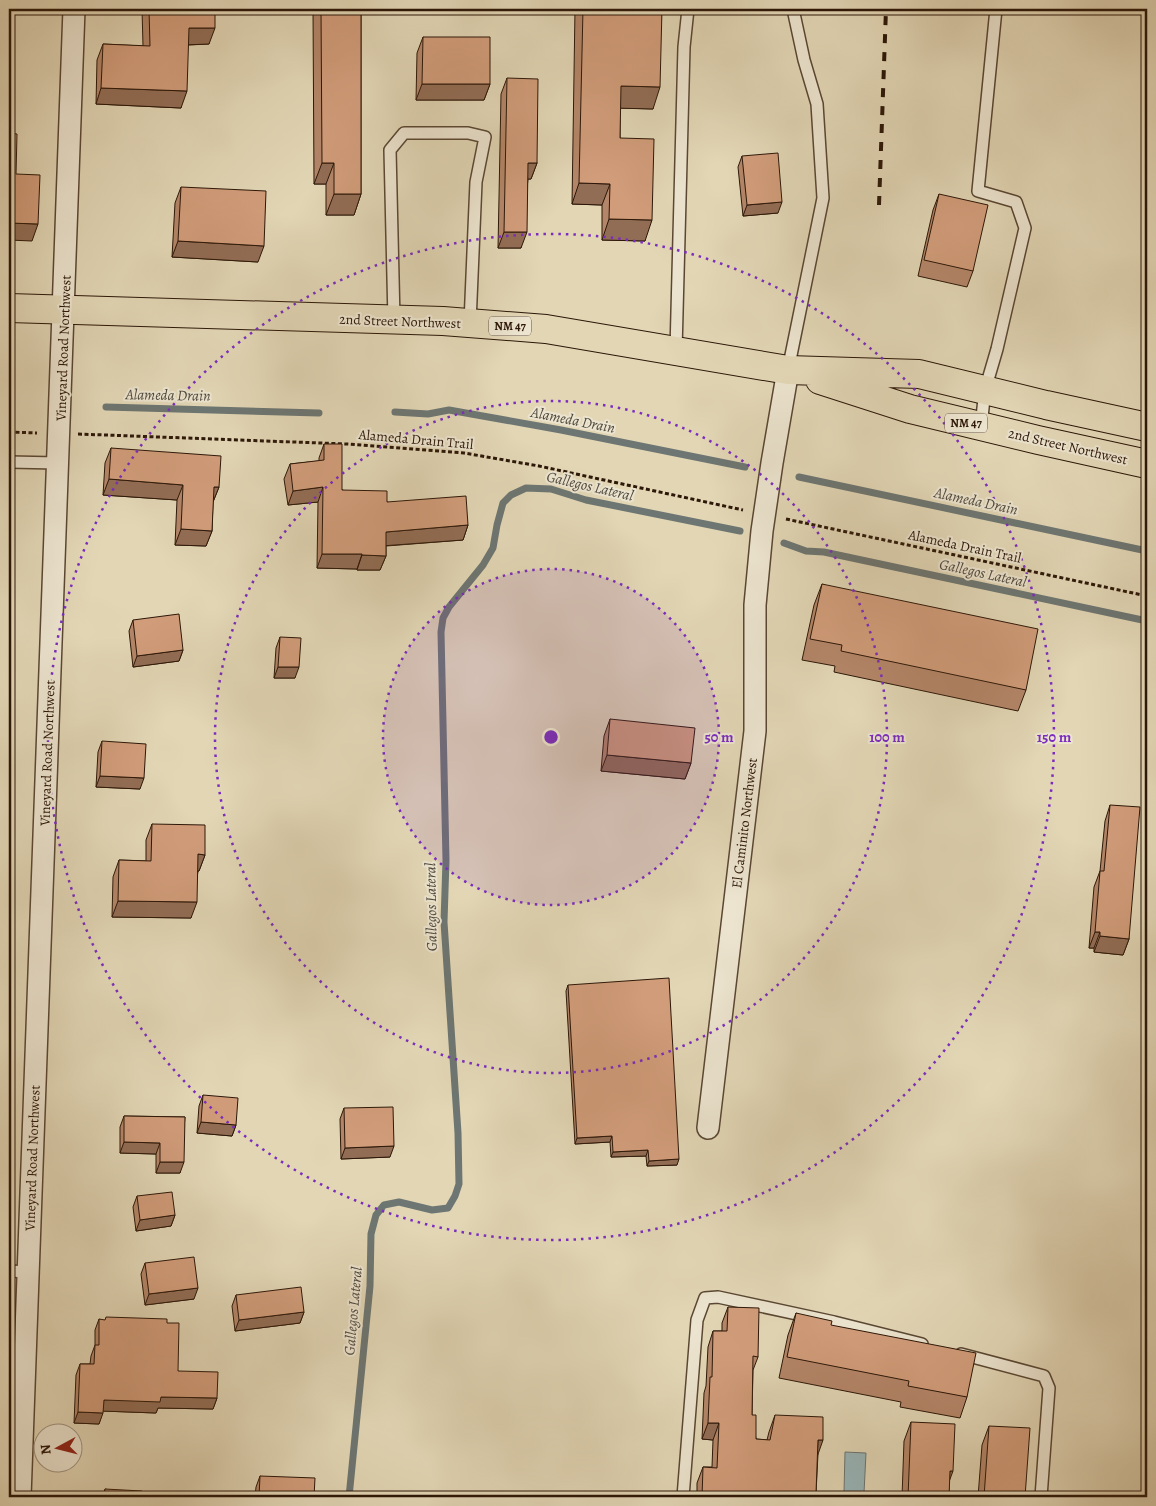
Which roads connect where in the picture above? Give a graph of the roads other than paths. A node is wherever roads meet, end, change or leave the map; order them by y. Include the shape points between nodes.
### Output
1 (74, 9) edge
2 (688, 9) edge
3 (793, 9) edge
4 (996, 9) edge
5 (9, 308) edge
6 (64, 311) junction
7 (394, 320) junction
8 (470, 323) junction
9 (676, 350) junction
10 (788, 370) junction
11 (985, 390) junction
12 (981, 426) junction
13 (1147, 428) edge
14 (9, 462) edge
15 (58, 463) junction
16 (1147, 464) edge
17 (708, 1128) dead end
18 (18, 1272) edge
19 (929, 1346) edge
20 (948, 1350) edge
21 (17, 1376) edge
22 (20, 1497) edge
23 (683, 1497) edge
24 (1041, 1497) edge

1 - 6 street, Vineyard Road Northwest
2 - 9 lane
3 - 10 lane via 817,104 823,198
4 - 11 lane via 978,191 1016,202 1025,228
5 - 6 main road, 2nd Street Northwest / NM 47
6 - 7 main road, 2nd Street Northwest / NM 47
6 - 15 street, Vineyard Road Northwest
7 - 8 main road, 2nd Street Northwest / NM 47
7 - 8 lane via 390,150 404,133 468,133 485,137 476,182
8 - 9 main road, 2nd Street Northwest / NM 47 via 546,329
9 - 10 main road, 2nd Street Northwest / NM 47
10 - 11 main road, 2nd Street Northwest / NM 47 via 919,374
10 - 12 main road, 2nd Street Northwest / NM 47 via 910,409
10 - 17 street, El Caminito Northwest via 762,531 755,605 755,731
11 - 12 lane
11 - 13 main road, 2nd Street Northwest / NM 47
12 - 16 main road, 2nd Street Northwest / NM 47
14 - 15 lane
15 - 18 street, Vineyard Road Northwest
18 - 21 street, Vineyard Road Northwest
19 - 23 lane via 718,1297 705,1298 697,1320
20 - 24 lane via 1044,1376 1049,1388
21 - 22 street, Vineyard Road Northwest

